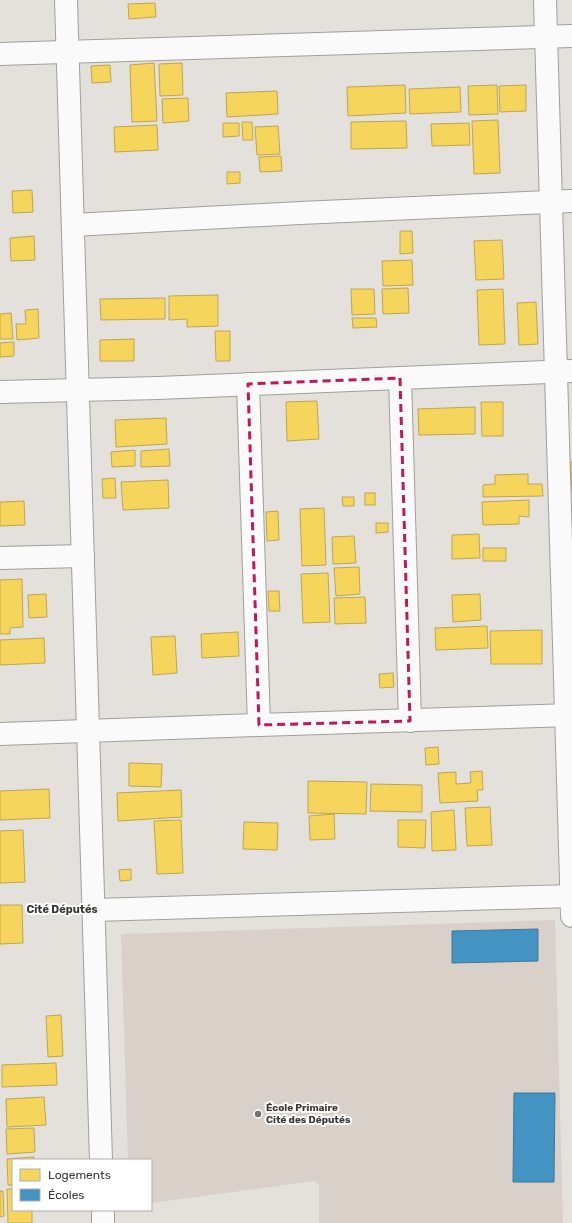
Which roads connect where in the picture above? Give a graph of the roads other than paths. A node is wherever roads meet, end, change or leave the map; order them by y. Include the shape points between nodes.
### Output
1 (66, 0) edge
2 (545, 0) edge
3 (572, 36) edge
4 (546, 37) junction
5 (68, 52) junction
6 (0, 54) edge
7 (561, 202) edge
8 (73, 225) junction
9 (564, 371) edge
10 (400, 378) junction
11 (248, 384) junction
12 (78, 390) junction
13 (0, 392) edge
14 (83, 556) junction
15 (0, 558) edge
16 (569, 716) edge
17 (410, 721) junction
18 (259, 725) junction
19 (88, 731) junction
20 (0, 734) edge
21 (572, 902) edge
22 (94, 910) junction
23 (101, 1159) edge
24 (103, 1211) edge
25 (103, 1223) edge

1 - 5 street
2 - 4 street
3 - 4 street
4 - 5 street
4 - 7 street
5 - 6 street
5 - 8 street
7 - 8 street
7 - 9 street
8 - 12 street
9 - 10 street
9 - 16 street
10 - 11 street
10 - 17 street
11 - 12 street
11 - 18 street
12 - 13 street
12 - 14 street
14 - 15 street
14 - 19 street
16 - 17 street
16 - 21 street
17 - 18 street
18 - 19 street
19 - 20 street
19 - 22 street
21 - 22 street
22 - 23 street
24 - 25 street

